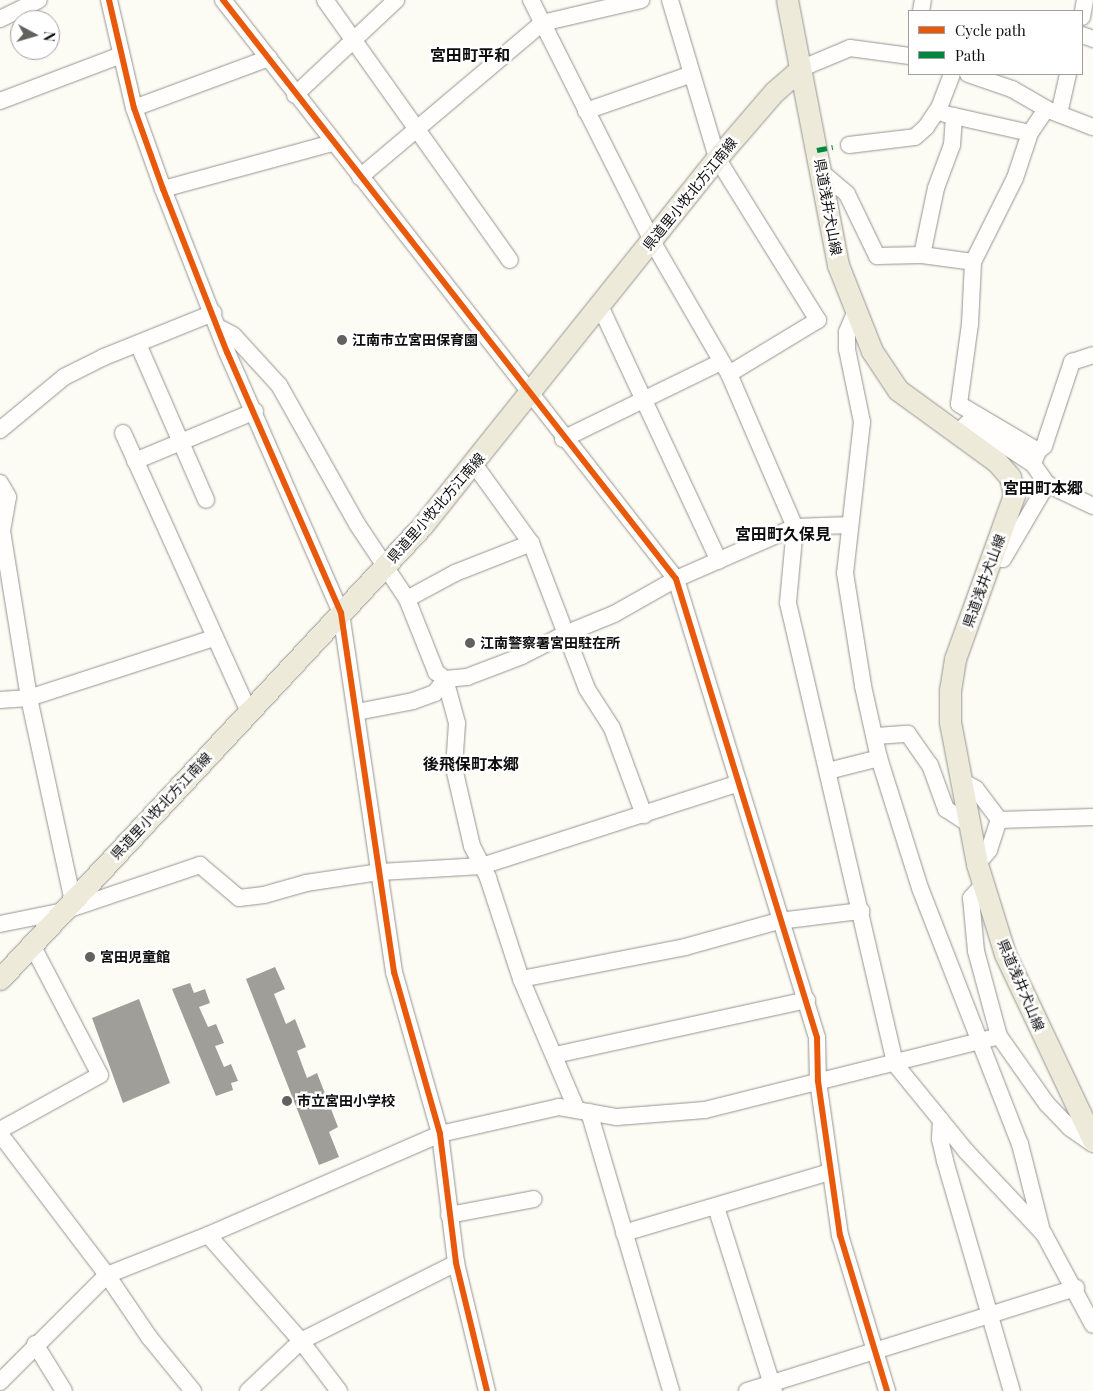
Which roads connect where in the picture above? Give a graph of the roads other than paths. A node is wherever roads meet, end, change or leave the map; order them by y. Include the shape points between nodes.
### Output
1 (39, 0) edge
2 (109, 0) edge
3 (223, 0) edge
4 (325, 0) edge
5 (396, 0) edge
6 (531, 0) edge
7 (641, 0) edge
8 (670, 0) edge
9 (787, 0) edge
10 (1086, 0) edge
11 (619, 2) edge
12 (1083, 13) edge
13 (0, 16) edge
14 (542, 23) junction
15 (355, 39) junction
16 (121, 55) junction
17 (908, 56) edge
18 (269, 58) junction
19 (800, 69) junction
20 (692, 74) junction
21 (952, 75) edge
22 (971, 75) edge
23 (1068, 75) edge
24 (295, 95) junction
25 (0, 101) edge
26 (134, 108) junction
27 (586, 111) junction
28 (937, 111) junction
29 (1052, 112) junction
30 (954, 116) junction
31 (418, 127) junction
32 (1093, 127) edge
33 (1030, 133) junction
34 (332, 143) junction
35 (849, 145) dead end
36 (717, 158) junction
37 (821, 172) junction
38 (360, 178) junction
39 (163, 189) junction
40 (652, 241) junction
41 (922, 255) junction
42 (510, 260) dead end
43 (973, 262) junction
44 (600, 306) junction
45 (855, 313) junction
46 (215, 320) junction
47 (138, 344) junction
48 (1093, 354) edge
49 (725, 368) junction
50 (530, 395) junction
51 (644, 400) junction
52 (254, 412) junction
53 (0, 430) edge
54 (957, 432) junction
55 (123, 433) dead end
56 (563, 439) junction
57 (180, 442) junction
58 (1036, 458) junction
59 (135, 461) junction
60 (474, 464) junction
61 (0, 483) edge
62 (1047, 484) junction
63 (206, 500) dead end
64 (1093, 506) edge
65 (850, 525) junction
66 (795, 527) junction
67 (1, 531) edge
68 (531, 543) junction
69 (994, 556) junction
70 (719, 561) junction
71 (384, 568) junction
72 (676, 579) junction
73 (407, 599) junction
74 (341, 613) junction
75 (8, 617) edge
76 (565, 634) junction
77 (214, 638) junction
78 (445, 679) junction
79 (29, 698) junction
80 (0, 700) edge
81 (249, 712) junction
82 (357, 712) junction
83 (876, 736) junction
84 (879, 758) junction
85 (828, 772) junction
86 (960, 780) junction
87 (738, 783) junction
88 (644, 815) junction
89 (1088, 817) edge
90 (999, 820) junction
91 (969, 824) junction
92 (978, 864) junction
93 (482, 866) junction
94 (380, 872) junction
95 (984, 884) junction
96 (68, 906) junction
97 (861, 911) junction
98 (780, 921) junction
99 (0, 924) edge
100 (32, 945) junction
101 (520, 978) junction
102 (0, 979) edge
103 (807, 1000) junction
104 (999, 1036) junction
105 (980, 1041) junction
106 (555, 1055) junction
107 (895, 1064) junction
108 (818, 1081) junction
109 (583, 1111) junction
110 (941, 1120) junction
111 (1088, 1121) edge
112 (0, 1130) edge
113 (0, 1134) edge
114 (440, 1134) junction
115 (1093, 1140) edge
116 (1093, 1144) edge
117 (830, 1172) junction
118 (534, 1199) dead end
119 (716, 1207) junction
120 (449, 1215) junction
121 (624, 1233) junction
122 (1044, 1234) junction
123 (208, 1235) junction
124 (456, 1263) junction
125 (107, 1275) junction
126 (1076, 1288) junction
127 (989, 1315) junction
128 (1093, 1325) edge
129 (301, 1341) junction
130 (35, 1344) junction
131 (875, 1351) junction
132 (0, 1382) edge
133 (773, 1387) edge
134 (64, 1391) edge
135 (193, 1391) edge
136 (248, 1391) edge
137 (339, 1391) edge
138 (487, 1391) edge
139 (672, 1391) edge
140 (747, 1391) edge
141 (886, 1391) edge
142 (1012, 1391) edge

1 - 13 street
2 - 16 street
3 - 18 street
4 - 15 street
5 - 15 street
6 - 14 street
7 - 11 street
8 - 20 street
9 - 19 main road
10 - 12 street
11 - 14 street
14 - 27 street
14 - 31 street
15 - 24 street
15 - 31 street
16 - 25 street
16 - 26 street
17 - 19 street via 850,48
18 - 24 street
18 - 26 street
19 - 36 main road, 県道里小牧北方江南線 via 774,92
19 - 37 main road, 県道浅井犬山線
20 - 27 street
20 - 36 street
21 - 28 street
22 - 29 street via 1012,88
23 - 29 street
24 - 34 street
26 - 39 street
27 - 40 street
28 - 30 street
28 - 35 street via 915,137
29 - 32 street
29 - 33 street
30 - 33 street
30 - 41 street via 952,145 936,188
31 - 38 street
31 - 42 street
33 - 43 street via 1015,178
34 - 38 street
34 - 39 street
36 - 40 main road, 県道里小牧北方江南線
36 - 49 street via 818,320
37 - 41 street via 847,194 877,256
37 - 45 main road, 県道浅井犬山線 via 838,265
38 - 50 street
39 - 46 street
40 - 44 main road, 県道里小牧北方江南線
40 - 49 street
41 - 43 street
43 - 58 street via 970,324 959,404
44 - 50 main road, 県道里小牧北方江南線
44 - 51 street
45 - 54 main road, 県道浅井犬山線 via 872,351 898,390
45 - 65 street via 847,332 847,349 862,422
46 - 47 street
46 - 52 street
46 - 71 street via 280,385
47 - 53 street via 64,377
47 - 57 street
48 - 58 street via 1072,362 1044,446
49 - 51 street
49 - 66 street
50 - 56 street
50 - 60 main road, 県道里小牧北方江南線
51 - 56 street
51 - 70 street
52 - 57 street
52 - 74 street
54 - 58 street via 969,422
54 - 69 main road, 県道浅井犬山線 via 997,462 1010,478 1014,495
55 - 59 street
56 - 72 street
57 - 59 street
57 - 63 street
58 - 62 street
59 - 77 street
60 - 68 street
60 - 71 main road, 県道里小牧北方江南線
61 - 67 street via 8,497
62 - 64 street
62 - 69 street via 1003,559
65 - 66 street
65 - 83 street via 845,573 863,686
66 - 70 street
66 - 85 street via 788,603
67 - 75 street
68 - 73 street via 455,573
68 - 76 street
69 - 86 main road, 県道浅井犬山線 via 955,659 950,689 950,722
70 - 72 street
71 - 73 street
71 - 74 main road, 県道里小牧北方江南線
72 - 76 street via 614,614
72 - 87 street
73 - 78 street via 436,672
74 - 81 main road, 県道里小牧北方江南線
74 - 82 street
75 - 79 street
76 - 78 street via 522,656 467,677
76 - 88 street via 587,689 612,728
77 - 79 street
77 - 81 street
78 - 82 street via 434,693
78 - 93 street via 457,723 454,768 472,846
79 - 80 street
79 - 96 street
81 - 96 main road, 県道里小牧北方江南線
82 - 94 street
83 - 84 street
83 - 91 street via 908,734 930,765 946,809
84 - 85 street
84 - 105 street via 920,888
85 - 97 street
86 - 90 street via 976,789
86 - 91 main road, 県道浅井犬山線
87 - 88 street
87 - 98 street
88 - 93 street
89 - 90 street
90 - 92 street via 989,850
91 - 92 main road, 県道浅井犬山線
92 - 95 main road, 県道浅井犬山線
93 - 94 street
93 - 101 street
94 - 96 street via 306,883 264,895 239,898 200,865
94 - 114 street via 394,972
95 - 104 street via 971,898 976,950
95 - 111 main road, 県道浅井犬山線 via 1020,990
96 - 99 street
96 - 100 main road, 県道里小牧北方江南線
97 - 98 street
97 - 107 street
98 - 101 street via 685,947
98 - 103 street
100 - 102 main road, 県道里小牧北方江南線
100 - 112 street via 100,1076
101 - 106 street
103 - 106 street
103 - 108 street via 818,1038
104 - 105 street
104 - 116 street via 1047,1104 1070,1128
105 - 107 street
105 - 122 street via 1020,1144
106 - 109 street
107 - 108 street
107 - 110 street
108 - 109 street via 705,1110 617,1117
108 - 117 street
109 - 114 street via 559,1108 531,1112
109 - 121 street
110 - 122 street
110 - 127 street via 945,1161
111 - 115 main road, 県道浅井犬山線
113 - 125 street
114 - 120 street
114 - 123 street
117 - 119 street
117 - 131 street via 840,1234
118 - 120 street
119 - 121 street
119 - 133 street
120 - 124 street
121 - 139 street
122 - 126 street
123 - 125 street
123 - 129 street
124 - 129 street
124 - 138 street
125 - 130 street
125 - 135 street via 149,1337
126 - 127 street
126 - 128 street
127 - 131 street
127 - 142 street
129 - 136 street
129 - 137 street
130 - 132 street
130 - 134 street
131 - 133 street
131 - 141 street
133 - 140 street

